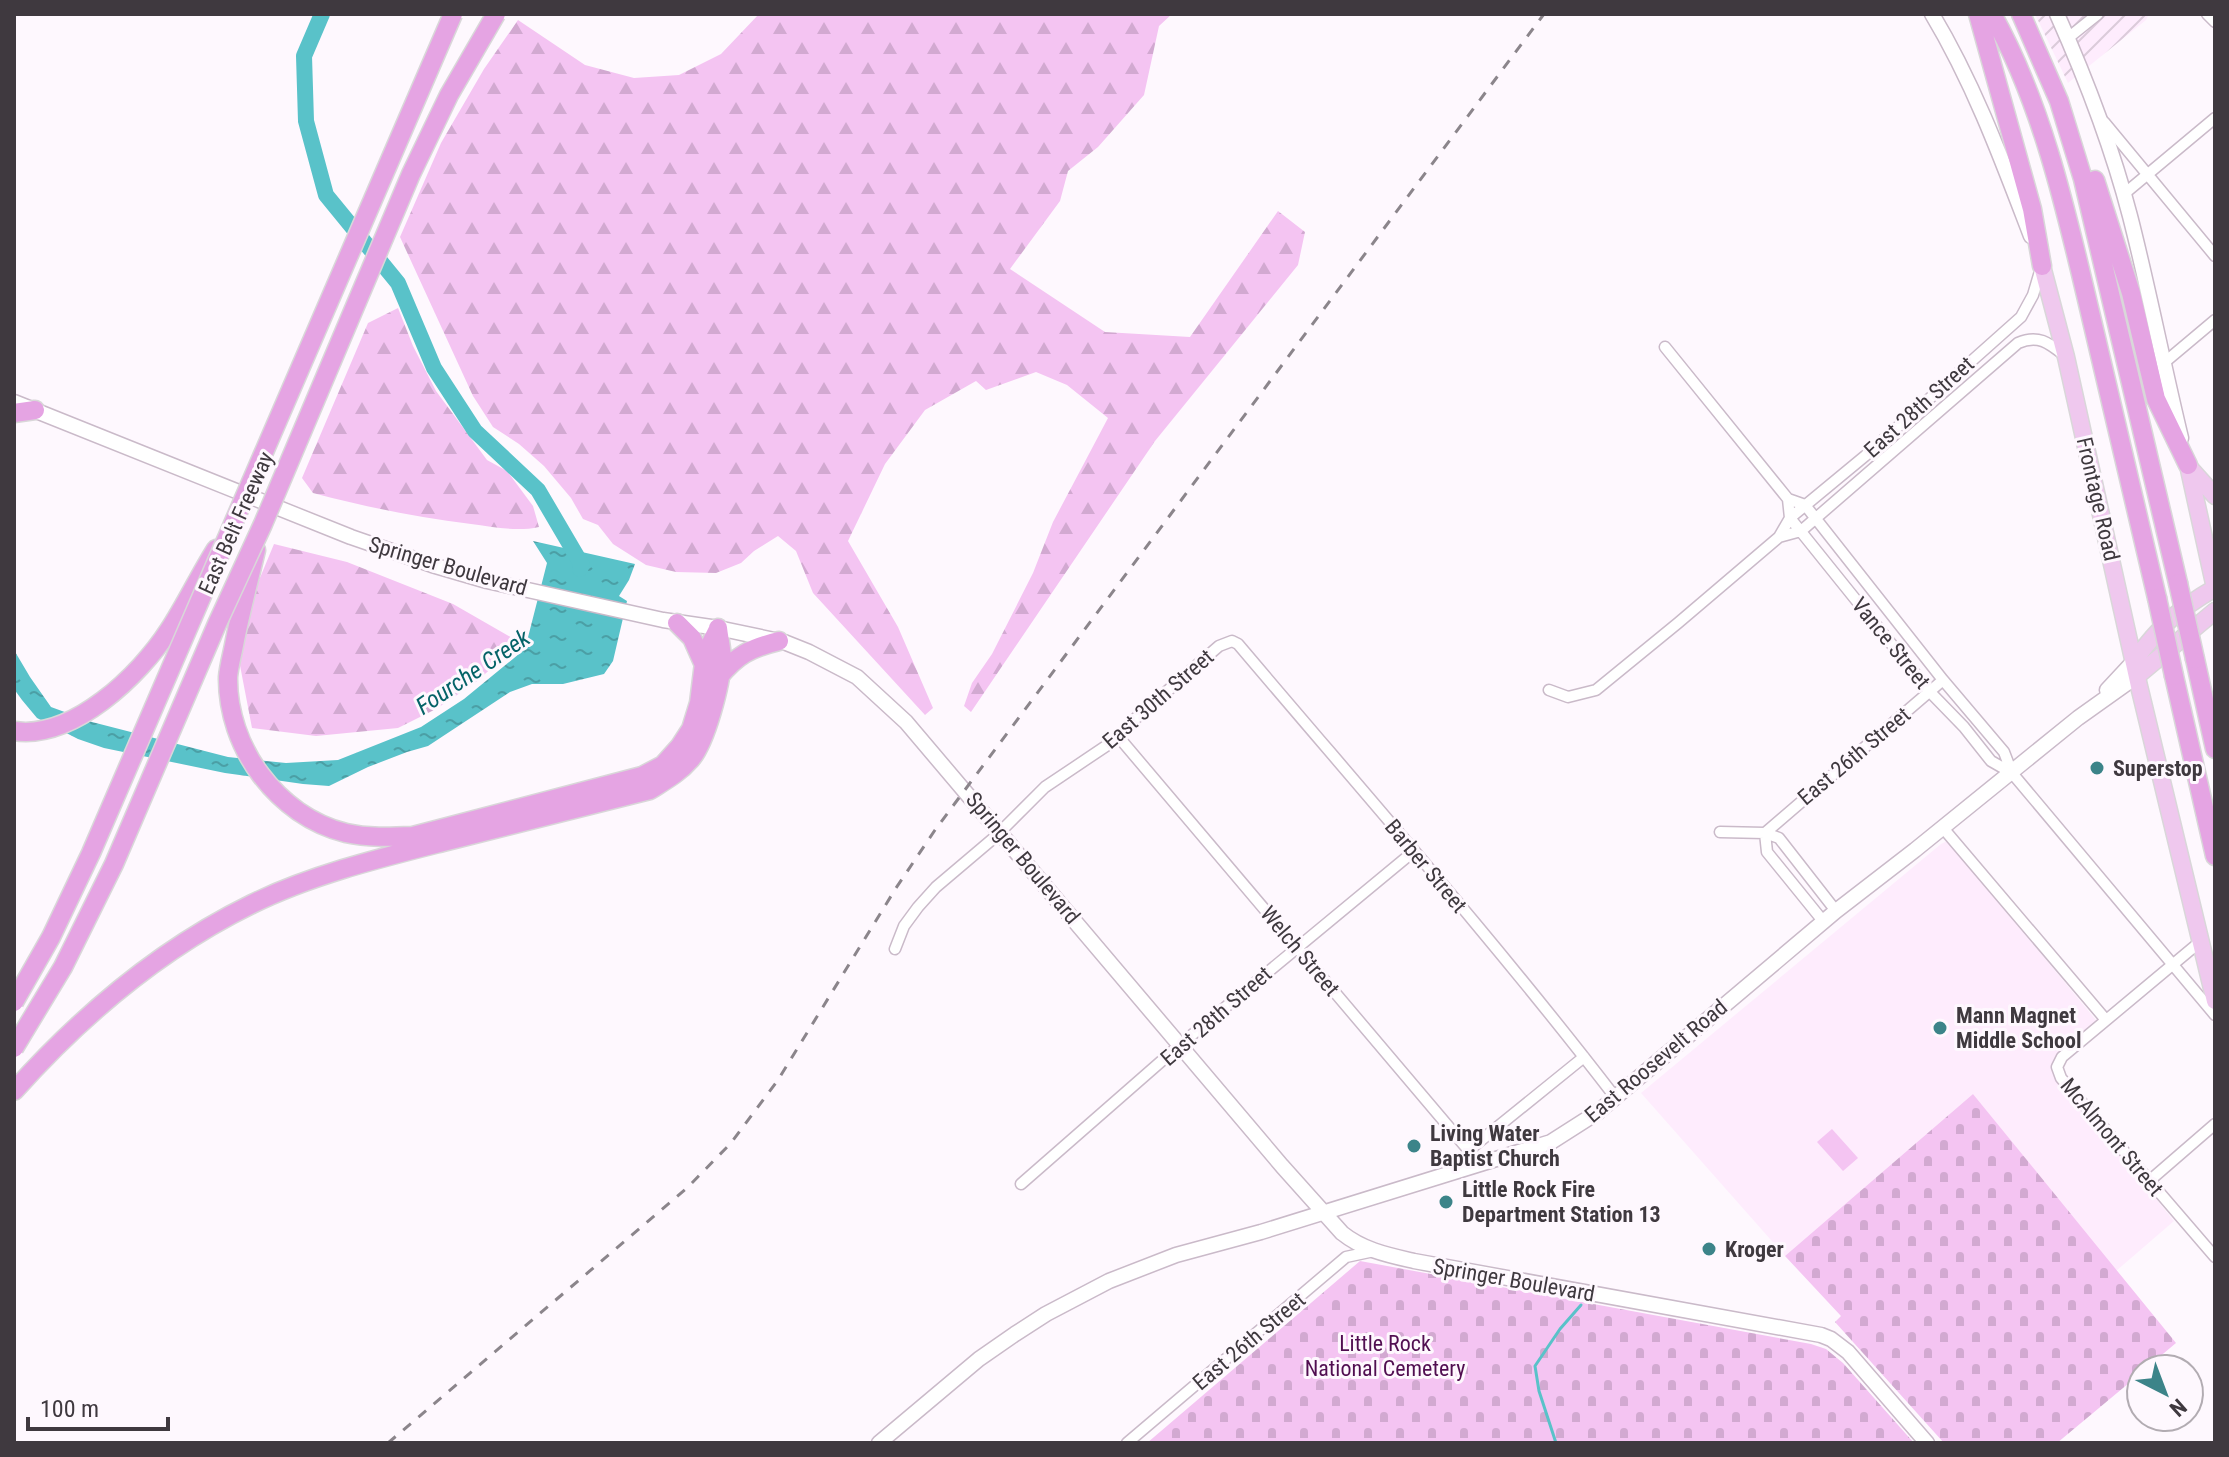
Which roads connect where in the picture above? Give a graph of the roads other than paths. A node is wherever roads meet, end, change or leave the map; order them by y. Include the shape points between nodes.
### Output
1 (453, 14) edge
2 (496, 14) edge
3 (1932, 14) edge
4 (1978, 14) edge
5 (1992, 14) edge
6 (2021, 14) edge
7 (2057, 14) edge
8 (2098, 14) edge
9 (2207, 14) edge
10 (2215, 22) edge
11 (2068, 38) junction
12 (2059, 101) junction
13 (2097, 114) junction
14 (2215, 118) edge
15 (2147, 173) junction
16 (2124, 194) junction
17 (2215, 256) edge
18 (2042, 266) junction
19 (2215, 320) edge
20 (1665, 347) dead end
21 (2066, 357) junction
22 (2165, 362) junction
23 (14, 402) edge
24 (35, 410) junction
25 (14, 413) edge
26 (2188, 465) junction
27 (2215, 496) edge
28 (1788, 499) junction
29 (1805, 505) junction
30 (239, 513) junction
31 (1790, 518) junction
32 (1815, 518) junction
33 (263, 524) junction
34 (1801, 531) junction
35 (1779, 537) junction
36 (2215, 588) edge
37 (2215, 611) edge
38 (670, 622) junction
39 (718, 628) junction
40 (779, 641) junction
41 (1232, 641) joint
42 (2135, 668) junction
43 (711, 672) junction
44 (1943, 680) junction
45 (1549, 690) dead end
46 (1930, 692) junction
47 (14, 731) edge
48 (1121, 736) junction
49 (2215, 749) edge
50 (686, 753) junction
51 (2012, 773) junction
52 (1943, 828) junction
53 (1000, 832) junction
54 (1720, 832) dead end
55 (1765, 833) junction
56 (1413, 852) junction
57 (2215, 856) edge
58 (1836, 911) junction
59 (1823, 921) junction
60 (2201, 941) junction
61 (1298, 947) junction
62 (895, 949) dead end
63 (2172, 965) junction
64 (2215, 1001) edge
65 (14, 1002) edge
66 (2215, 1015) edge
67 (2108, 1018) junction
68 (1181, 1044) junction
69 (14, 1048) edge
70 (1584, 1057) junction
71 (14, 1091) edge
72 (1615, 1097) junction
73 (2215, 1124) edge
74 (1469, 1150) junction
75 (1481, 1165) junction
76 (2148, 1182) junction
77 (1021, 1184) dead end
78 (1323, 1212) junction
79 (1376, 1251) junction
80 (2215, 1257) edge
81 (879, 1443) edge
82 (1127, 1443) edge
83 (1927, 1443) edge

1 - 30 highway, East Belt Freeway, bridge
2 - 33 highway, East Belt Freeway, bridge via 411,174
3 - 18 main road, Frontage Road via 1986,120
4 - 18 highway via 2032,209
5 - 57 highway, bridge via 2037,120 2068,221
6 - 12 highway
7 - 11 main road
8 - 11 street
9 - 10 street
11 - 13 main road
12 - 26 highway via 2113,236 2156,399
12 - 49 highway, bridge via 2083,179
13 - 15 street
13 - 16 main road
14 - 15 street
15 - 16 street
15 - 17 street
16 - 22 main road
18 - 21 main road, Frontage Road
18 - 29 street, East 28th Street via 2021,317
19 - 22 street
20 - 28 street
21 - 32 street, East 28th Street via 2037,338 2018,343
21 - 42 main road, Frontage Road
22 - 26 main road
23 - 24 main road, Springer Boulevard
24 - 25 highway
24 - 38 main road, Springer Boulevard via 393,552 487,581
26 - 27 main road
26 - 36 main road
28 - 29 street
28 - 31 street
29 - 31 street, East 28th Street
29 - 32 street, Vance Street
30 - 47 highway, bridge via 168,631 118,689 94,710 58,726
30 - 65 highway, East Belt Freeway, bridge via 91,853
31 - 34 street, Vance Street
31 - 35 street, East 28th Street
32 - 34 street, East 28th Street
32 - 44 street, Vance Street
33 - 50 highway, bridge via 228,676 232,713 240,741 261,776 311,820 345,833 413,836 642,776
33 - 69 highway, East Belt Freeway, bridge via 89,916
34 - 35 street, East 28th Street
34 - 46 street, Vance Street
35 - 45 street, East 28th Street via 1596,690 1568,697
36 - 42 main road, East Roosevelt Road via 2167,621
37 - 42 main road, East Roosevelt Road
38 - 39 main road, Springer Boulevard
38 - 43 highway via 692,638
39 - 40 main road, Springer Boulevard
39 - 43 highway via 722,660
40 - 43 highway via 755,646
40 - 53 main road, Springer Boulevard via 833,663 867,685 906,722
41 - 48 street, East 30th Street via 1219,646
41 - 56 street, Barber Street
42 - 51 main road, East Roosevelt Road
42 - 60 main road, Frontage Road
43 - 50 highway via 708,724 701,743
44 - 46 street, East 26th Street
44 - 51 street, Vance Street via 2004,752
46 - 51 street, Vance Street via 1991,761
46 - 55 street, East 26th Street
48 - 53 street, East 30th Street via 1045,787
48 - 61 street, Welch Street
50 - 71 highway via 674,775 650,790 377,858 255,902 144,969 72,1031
51 - 52 main road, East Roosevelt Road
51 - 63 street, Vance Street
52 - 58 main road, East Roosevelt Road
52 - 67 street
53 - 62 street, East 30th Street via 936,887 908,920
53 - 68 main road, Springer Boulevard
54 - 55 street
55 - 58 street via 1779,838
55 - 59 street via 1767,852
56 - 61 street, East 28th Street
56 - 70 street, Barber Street
58 - 59 main road, East Roosevelt Road
59 - 72 main road, East Roosevelt Road
60 - 63 street
60 - 64 main road, Frontage Road
61 - 68 street, East 28th Street
61 - 74 street, Welch Street
63 - 66 street, Vance Street
63 - 67 street
67 - 76 street, McAlmont Street via 2062,1057 2058,1070
68 - 77 street, East 28th Street
68 - 78 main road, Springer Boulevard
70 - 72 street, Barber Street
70 - 74 street
72 - 75 main road, East Roosevelt Road via 1551,1142
73 - 76 street
74 - 75 street, Welch Street
75 - 78 main road, East Roosevelt Road
76 - 80 street, McAlmont Street
78 - 79 main road, Springer Boulevard via 1352,1241
78 - 81 main road, East Roosevelt Road via 1160,1260 1074,1299 979,1359
79 - 82 street, East 26th Street via 1346,1257
79 - 83 main road, Springer Boulevard via 1821,1335 1848,1352

